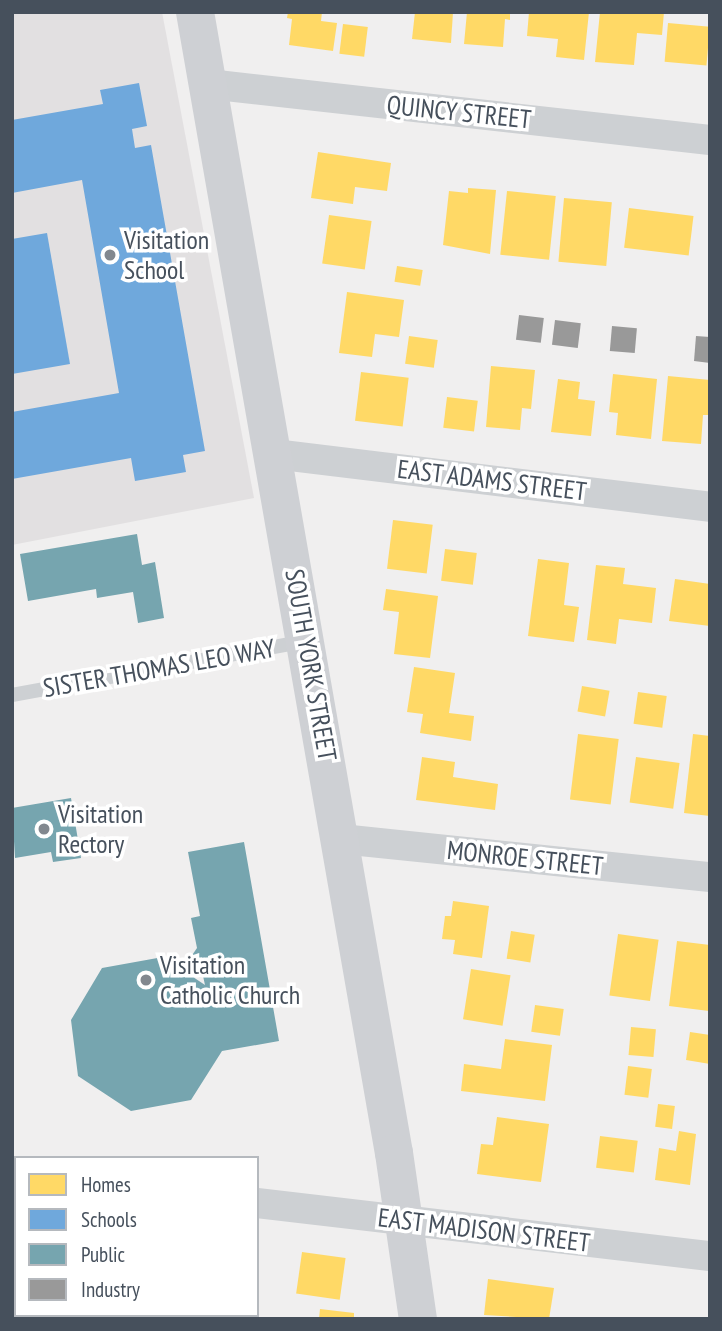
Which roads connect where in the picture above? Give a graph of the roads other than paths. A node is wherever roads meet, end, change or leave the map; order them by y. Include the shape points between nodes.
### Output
1 (195, 12) edge
2 (208, 84) junction
3 (710, 141) edge
4 (274, 454) junction
5 (710, 507) edge
6 (307, 641) junction
7 (12, 695) edge
8 (341, 839) junction
9 (710, 877) edge
10 (259, 1203) edge
11 (404, 1221) junction
12 (710, 1256) edge
13 (418, 1319) edge

1 - 2 main road, SOUTH YORK STREET
2 - 3 street, QUINCY STREET
2 - 4 main road, SOUTH YORK STREET
4 - 5 street, EAST ADAMS STREET
4 - 6 main road, SOUTH YORK STREET
6 - 7 lane, SISTER THOMAS LEO WAY
6 - 8 main road, SOUTH YORK STREET
8 - 9 street, MONROE STREET
8 - 11 main road, SOUTH YORK STREET
10 - 11 street, EAST MADISON STREET
11 - 12 street, EAST MADISON STREET
11 - 13 main road, SOUTH YORK STREET

